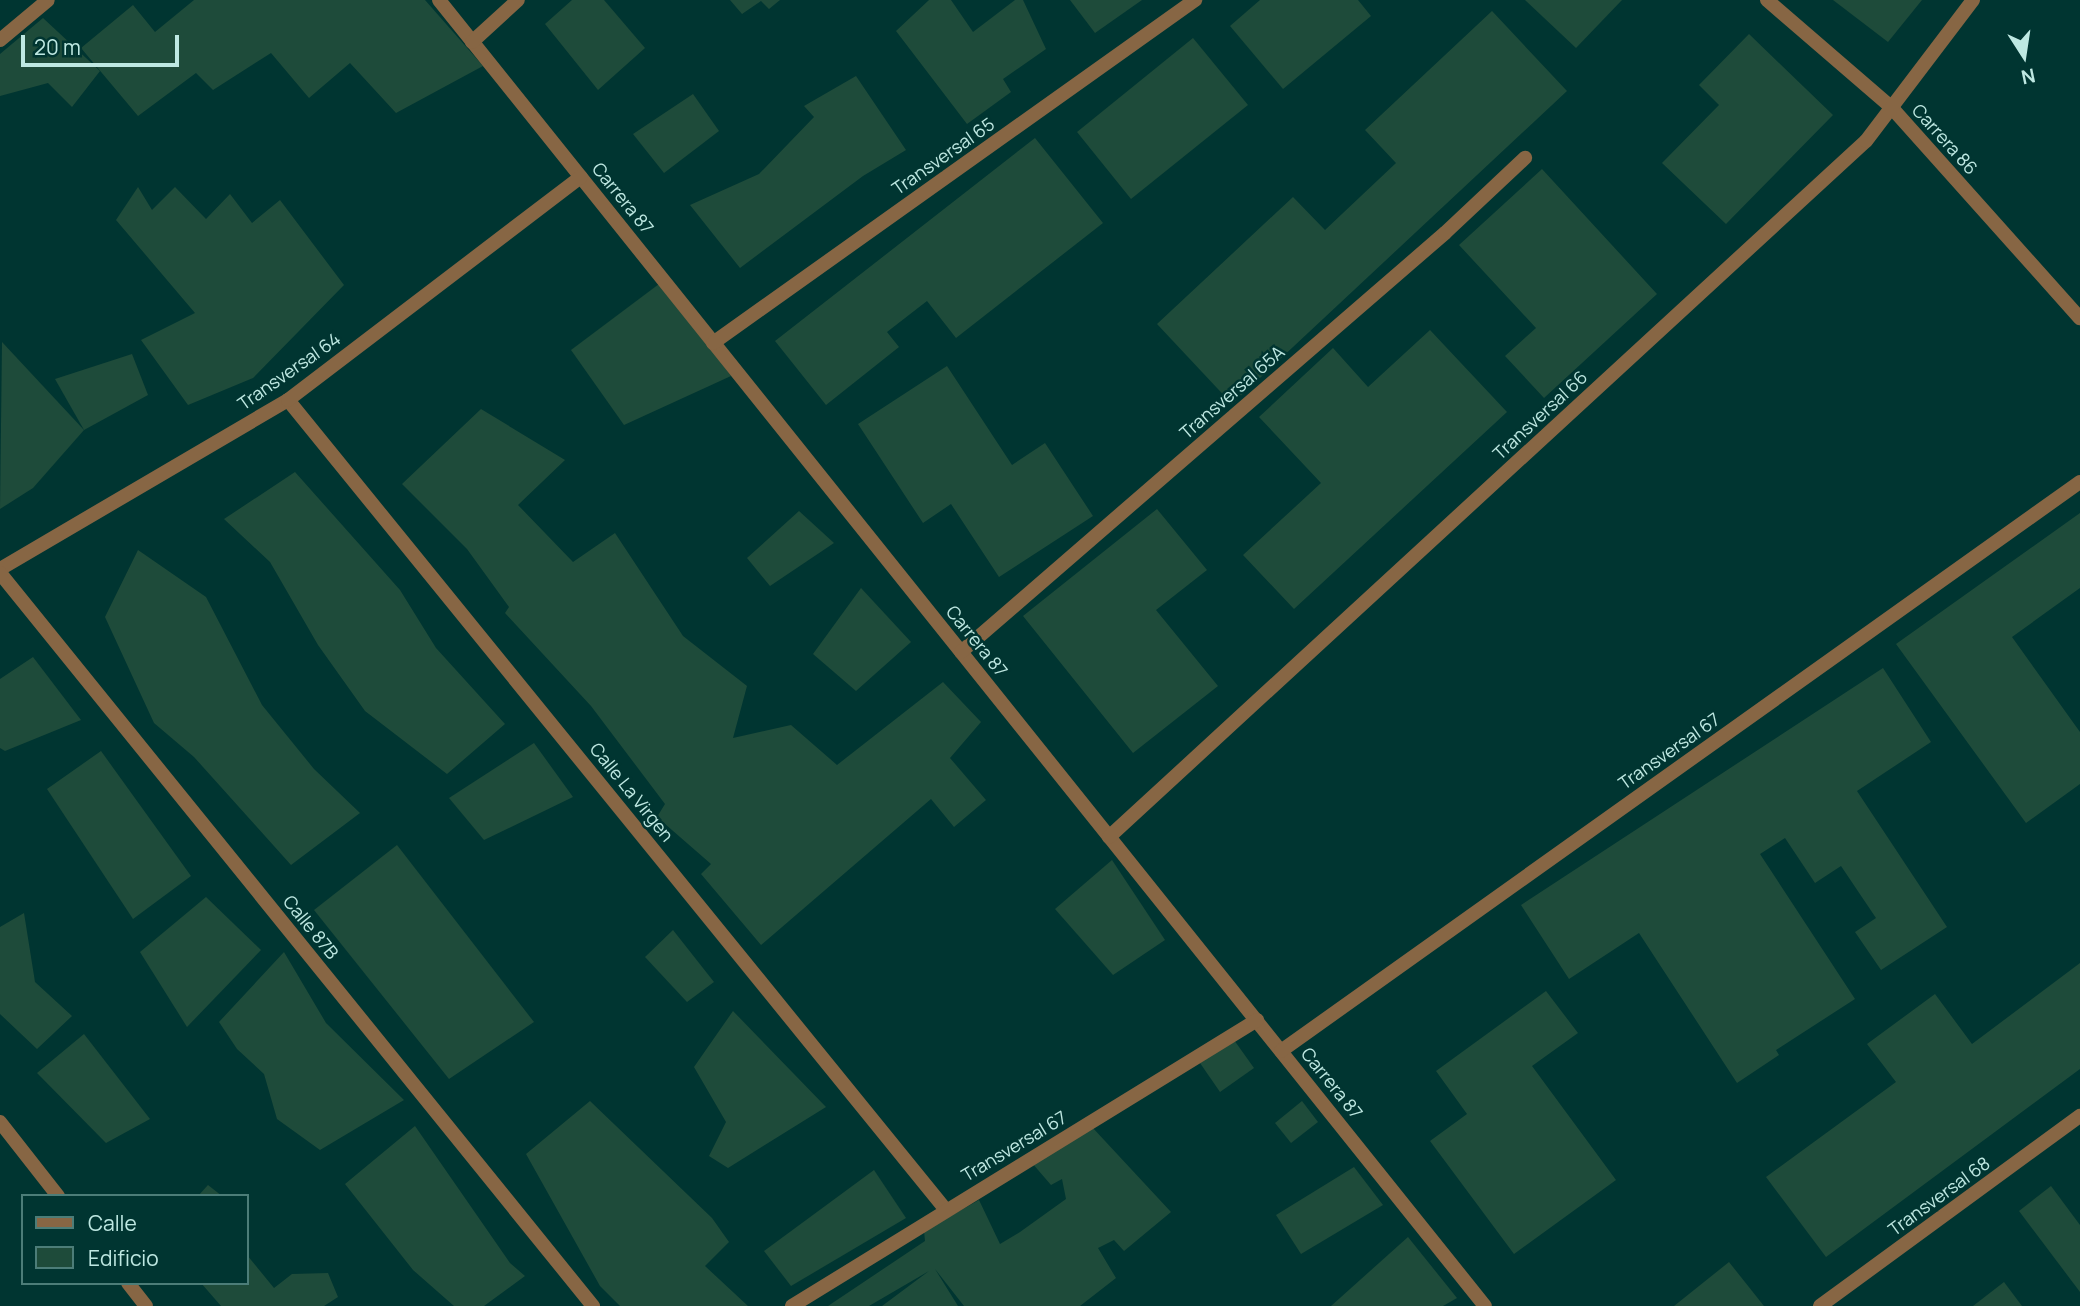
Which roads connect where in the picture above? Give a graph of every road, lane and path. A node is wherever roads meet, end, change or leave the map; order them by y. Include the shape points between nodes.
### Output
1 (48, 0) edge
2 (439, 0) edge
3 (518, 0) edge
4 (1195, 0) edge
5 (1767, 0) edge
6 (1973, 0) edge
7 (0, 40) edge
8 (472, 42) junction
9 (1892, 108) junction
10 (1525, 158) dead end
11 (580, 177) junction
12 (2080, 318) edge
13 (713, 343) junction
14 (288, 400) junction
15 (2080, 482) edge
16 (0, 571) edge
17 (961, 652) junction
18 (1109, 837) junction
19 (1257, 1020) junction
20 (1281, 1051) junction
21 (2080, 1116) edge
22 (0, 1122) edge
23 (56, 1194) edge
24 (946, 1210) junction
25 (130, 1285) edge
26 (146, 1306) edge
27 (593, 1306) edge
28 (792, 1306) edge
29 (1485, 1306) edge
30 (1820, 1306) edge

1 - 7 street
2 - 8 street, Carrera 87
3 - 8 street
4 - 13 street, Transversal 65
5 - 9 street, Carrera 86
6 - 9 street, Transversal 66
8 - 11 street, Carrera 87
9 - 12 street, Carrera 86
9 - 18 street, Transversal 66 via 1866,141
10 - 17 street, Transversal 65A via 1446,233
11 - 13 street, Carrera 87
11 - 14 street, Transversal 64
13 - 17 street, Carrera 87
14 - 16 street, Transversal 64
14 - 24 street, Calle La Virgen
15 - 20 street, Transversal 67
16 - 27 street, Calle 87B
17 - 18 street, Carrera 87
18 - 19 street, Carrera 87
19 - 20 street, Carrera 87
19 - 24 street, Transversal 67
20 - 29 street, Carrera 87
21 - 30 street, Transversal 68
22 - 23 street
24 - 28 street, Transversal 67
25 - 26 street

